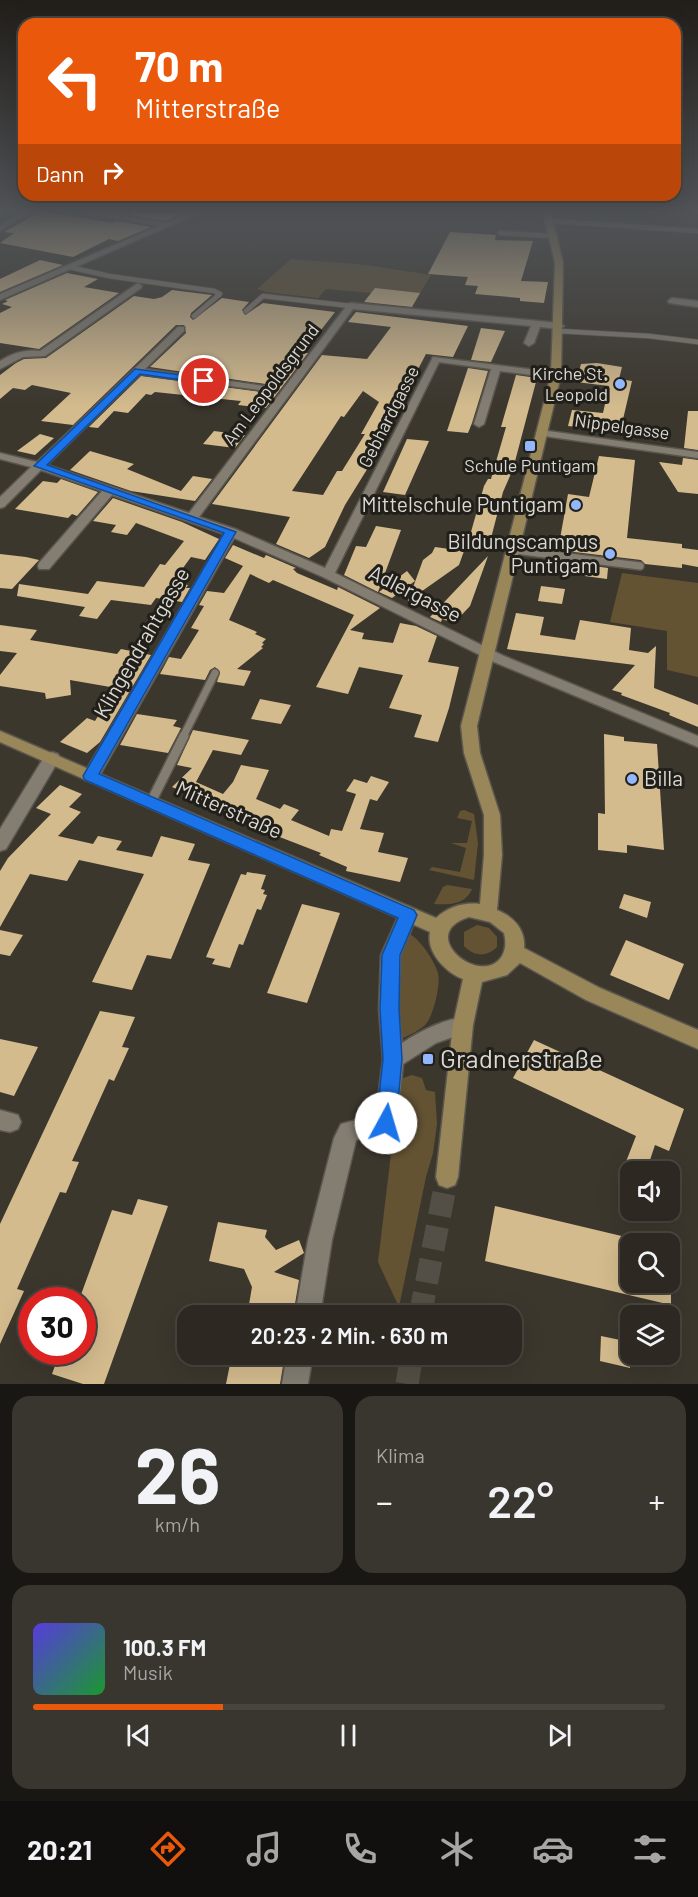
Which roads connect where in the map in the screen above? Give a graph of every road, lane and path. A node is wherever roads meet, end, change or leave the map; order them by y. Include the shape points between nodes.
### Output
1 (45, 278) edge
2 (120, 278) edge
3 (559, 278) edge
4 (138, 286) dead end
5 (0, 297) edge
6 (672, 301) dead end
7 (698, 304) edge
8 (351, 306) junction
9 (246, 311) dead end
10 (194, 316) dead end
11 (536, 324) junction
12 (559, 328) junction
13 (182, 329) dead end
14 (698, 342) edge
15 (529, 343) dead end
16 (0, 366) edge
17 (496, 368) junction
18 (138, 371) junction
19 (556, 375) junction
20 (271, 390) dead end
21 (479, 424) dead end
22 (541, 433) junction
23 (698, 455) edge
24 (0, 456) edge
25 (40, 466) junction
26 (110, 490) junction
27 (0, 504) edge
28 (192, 518) junction
29 (231, 532) junction
30 (514, 550) junction
31 (44, 566) dead end
32 (640, 566) dead end
33 (328, 574) junction
34 (487, 654) junction
35 (215, 673) dead end
36 (0, 736) edge
37 (698, 742) edge
38 (52, 758) junction
39 (91, 776) junction
40 (151, 802) junction
41 (0, 844) edge
42 (488, 912) junction
43 (408, 915) junction
44 (440, 928) junction
45 (514, 954) junction
46 (474, 973) junction
47 (463, 1025) junction
48 (698, 1040) edge
49 (393, 1059) junction
50 (447, 1177) tunnel mouth
51 (309, 1305) edge
52 (298, 1365) edge
53 (295, 1384) edge

1 - 5 street
2 - 10 lane via 220,294
3 - 12 main road
4 - 16 street via 42,354 17,354
6 - 7 street
8 - 9 lane via 263,296
8 - 11 street
8 - 28 street, Am Leopoldsgrund
11 - 12 street
11 - 15 street
12 - 14 lane
12 - 19 main road
13 - 18 street
17 - 19 street, Gebhardgasse
17 - 21 street
17 - 33 street, Gebhardgasse via 436,359
18 - 20 street
18 - 25 street
19 - 22 main road
22 - 23 street, Nippelgasse
22 - 30 main road
24 - 25 street, Adlergasse
25 - 26 street, Adlergasse
25 - 27 street
26 - 28 street, Adlergasse
26 - 31 street
28 - 29 street, Adlergasse
29 - 33 street, Adlergasse
29 - 39 street, Klingendrahtgasse
30 - 32 lane
30 - 34 main road
33 - 34 street, Adlergasse
34 - 37 street, Adlergasse
34 - 42 main road via 469,726 472,753 492,815
35 - 40 lane
36 - 38 main road, Mitterstraße
38 - 39 main road, Mitterstraße
38 - 41 street
39 - 40 main road, Mitterstraße
40 - 43 main road, Mitterstraße
42 - 44 main road via 460,911
42 - 45 main road via 511,929 515,937
43 - 44 main road, Mitterstraße
43 - 49 street via 391,955 389,1009
44 - 46 main road via 439,948 444,957 452,965
45 - 46 main road via 497,971
45 - 48 main road
46 - 47 main road
47 - 49 street via 429,1037
47 - 50 main road
49 - 51 street via 386,1123 349,1131 345,1138
52 - 53 street

